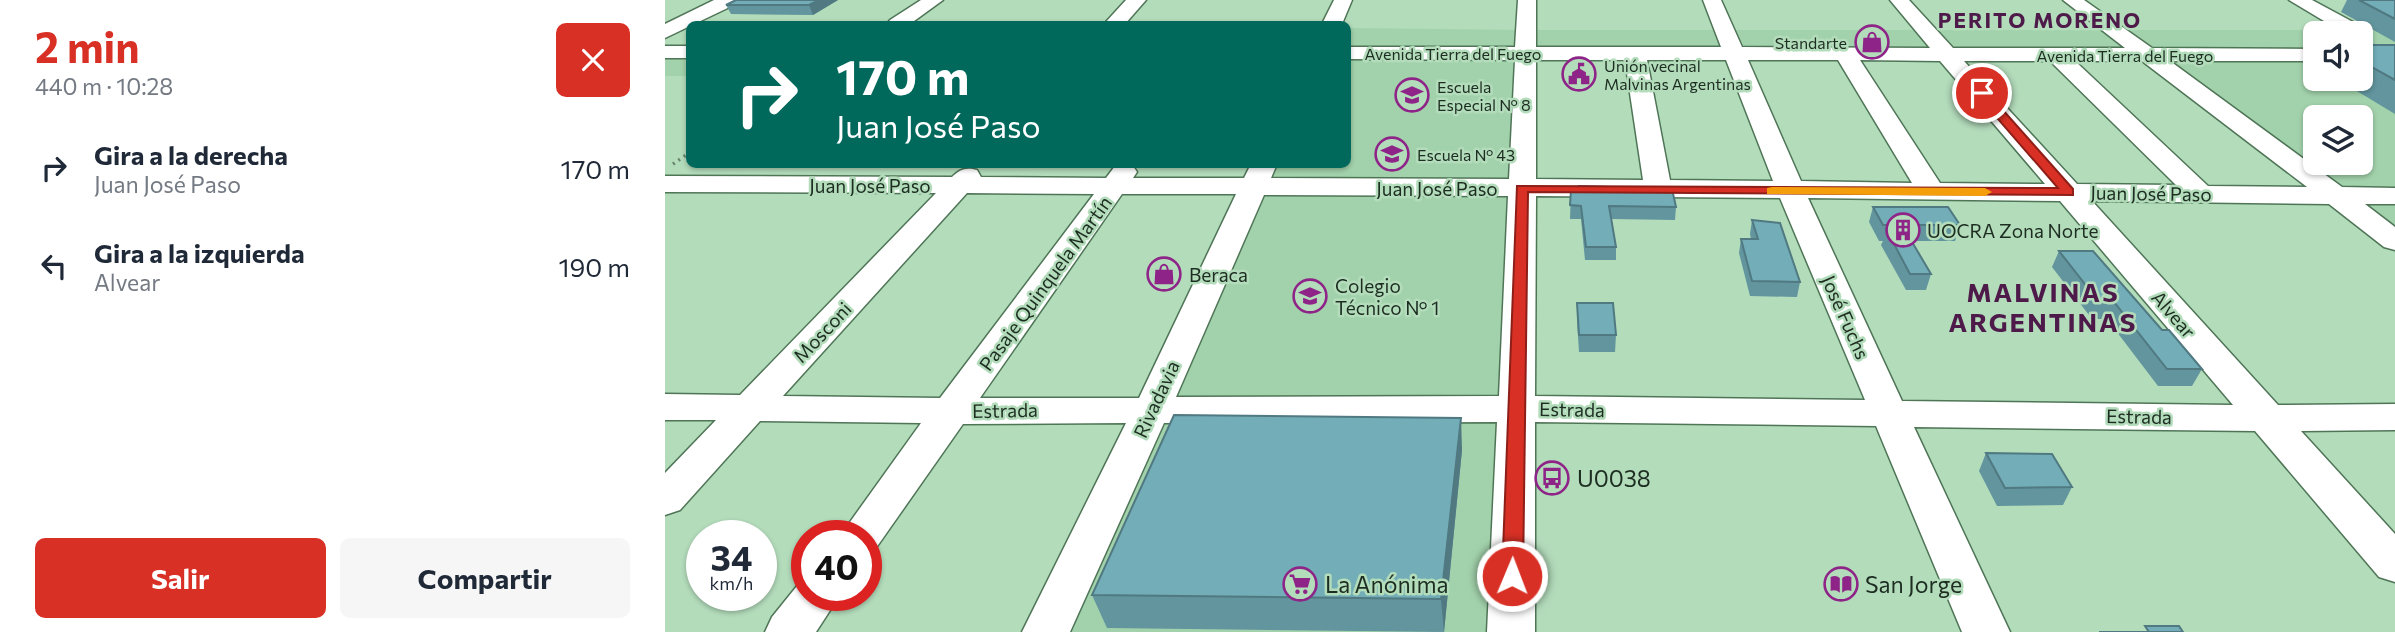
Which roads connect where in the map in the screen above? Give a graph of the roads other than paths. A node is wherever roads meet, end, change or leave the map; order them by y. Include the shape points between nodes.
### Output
1 (729, 0) edge
2 (933, 0) edge
3 (1137, 0) edge
4 (1343, 0) edge
5 (1527, 0) edge
6 (1712, 0) edge
7 (1899, 0) edge
8 (2072, 0) edge
9 (2298, 0) edge
10 (687, 21) edge
11 (902, 21) edge
12 (1117, 21) edge
13 (1333, 21) edge
14 (2336, 21) edge
15 (686, 22) edge
16 (665, 32) edge
17 (665, 52) edge
18 (686, 52) edge
19 (1351, 53) edge
20 (1524, 53) junction
21 (1635, 53) junction
22 (1735, 54) junction
23 (1845, 54) junction
24 (1948, 54) junction
25 (2055, 54) junction
26 (2148, 55) junction
27 (2303, 55) edge
28 (686, 168) edge
29 (969, 175) edge
30 (1121, 175) edge
31 (1258, 176) edge
32 (665, 183) edge
33 (1521, 188) junction
34 (1658, 188) junction
35 (1791, 191) junction
36 (1932, 192) junction
37 (2068, 192) junction
38 (2201, 194) junction
39 (2335, 195) junction
40 (2395, 196) edge
41 (2395, 241) edge
42 (665, 407) edge
43 (752, 407) junction
44 (1153, 409) junction
45 (1516, 409) junction
46 (953, 411) junction
47 (1888, 414) junction
48 (2395, 417) edge
49 (2266, 418) junction
50 (665, 499) edge
51 (873, 520) edge
52 (2395, 564) edge
53 (805, 611) edge
54 (789, 632) edge
55 (1046, 632) edge
56 (1511, 632) edge
57 (1986, 632) edge

1 - 10 street
2 - 11 street
3 - 12 street
4 - 13 street
5 - 20 street
6 - 22 street, José Fuchs
7 - 24 street, Alvear
8 - 26 street
9 - 14 street
15 - 16 street
17 - 18 street
19 - 20 street, Avenida Tierra del Fuego
20 - 21 street, Avenida Tierra del Fuego
20 - 33 street
21 - 22 street, Avenida Tierra del Fuego
21 - 34 street
22 - 23 street, Avenida Tierra del Fuego
22 - 35 street, José Fuchs
23 - 24 street, Avenida Tierra del Fuego
23 - 36 street
24 - 25 street, Avenida Tierra del Fuego
24 - 37 street, Alvear
25 - 26 street, Avenida Tierra del Fuego
25 - 38 street
26 - 27 street, Avenida Tierra del Fuego
26 - 39 street
28 - 32 street
29 - 30 street, Juan José Paso
29 - 32 street, Juan José Paso
29 - 43 street, Mosconi
30 - 31 street, Juan José Paso
30 - 46 street, Pasaje Quinquela Martín
31 - 33 street, Juan José Paso
31 - 44 street, Rivadavia
33 - 34 street, Juan José Paso
33 - 45 street
34 - 35 street, Juan José Paso
35 - 36 street, Juan José Paso
35 - 47 street, José Fuchs
36 - 37 street, Juan José Paso
37 - 38 street, Juan José Paso
37 - 49 street, Alvear
38 - 39 street, Juan José Paso
39 - 40 street, Juan José Paso
39 - 41 street
42 - 43 street, Estrada
43 - 46 street, Estrada
43 - 50 street, Mosconi
44 - 45 street, Estrada
44 - 46 street, Estrada
44 - 55 street, Rivadavia
45 - 47 street, Estrada
45 - 56 street
46 - 51 street, Pasaje Quinquela Martín
47 - 49 street, Estrada
47 - 57 street, José Fuchs
48 - 49 street, Estrada
49 - 52 street, Alvear
53 - 54 street

